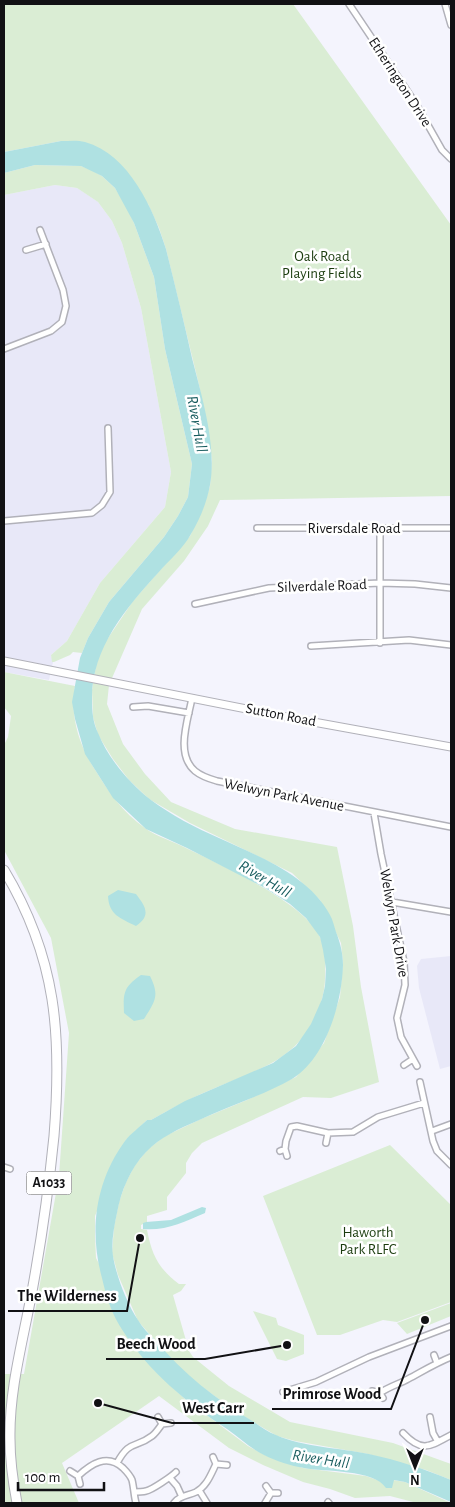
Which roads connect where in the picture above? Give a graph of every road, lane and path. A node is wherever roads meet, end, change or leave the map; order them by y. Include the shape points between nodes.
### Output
1 (349, 4) edge
2 (445, 4) edge
3 (451, 25) edge
4 (451, 159) edge
5 (40, 230) dead end
6 (46, 244) junction
7 (26, 250) dead end
8 (4, 349) edge
9 (108, 428) dead end
10 (4, 521) edge
11 (257, 528) dead end
12 (380, 528) junction
13 (451, 528) edge
14 (380, 583) junction
15 (451, 588) edge
16 (195, 604) dead end
17 (380, 643) junction
18 (451, 645) edge
19 (311, 646) dead end
20 (4, 661) edge
21 (192, 698) junction
22 (133, 707) dead end
23 (189, 713) junction
24 (451, 747) edge
25 (374, 812) junction
26 (451, 827) edge
27 (4, 870) edge
28 (392, 902) junction
29 (451, 912) edge
30 (413, 1059) junction
31 (404, 1065) dead end
32 (417, 1066) dead end
33 (420, 1082) dead end
34 (424, 1103) junction
35 (451, 1124) edge
36 (432, 1132) junction
37 (328, 1133) junction
38 (326, 1143) dead end
39 (287, 1156) dead end
40 (451, 1165) edge
41 (451, 1326) edge
42 (434, 1355) dead end
43 (451, 1357) edge
44 (438, 1363) junction
45 (372, 1391) dead end
46 (283, 1392) dead end
47 (158, 1417) dead end
48 (430, 1417) dead end
49 (162, 1424) junction
50 (171, 1424) dead end
51 (403, 1433) dead end
52 (451, 1435) edge
53 (438, 1442) junction
54 (213, 1457) dead end
55 (117, 1463) junction
56 (216, 1464) junction
57 (227, 1465) dead end
58 (70, 1471) dead end
59 (176, 1472) dead end
60 (78, 1476) junction
61 (170, 1478) junction
62 (80, 1484) dead end
63 (266, 1486) dead end
64 (199, 1490) junction
65 (134, 1492) junction
66 (278, 1492) dead end
67 (271, 1493) junction
68 (182, 1496) junction
69 (17, 1503) edge
70 (136, 1503) edge
71 (174, 1503) edge
72 (208, 1503) edge
73 (265, 1503) edge

1 - 4 street, Etherington Drive via 416,104 442,150
2 - 3 street
5 - 6 street
6 - 7 street
6 - 8 street via 66,306 62,322 51,330
9 - 10 street via 110,492 102,505 92,513
11 - 12 street, Riversdale Road
12 - 13 street, Riversdale Road
12 - 14 street
14 - 15 street, Silverdale Road
14 - 16 street, Silverdale Road via 264,588
14 - 17 street
17 - 18 street via 409,640
17 - 19 street
20 - 21 street, Sutton Road
21 - 23 street, Welwyn Park Avenue
21 - 24 street, Sutton Road
22 - 23 street via 148,706
23 - 25 street, Welwyn Park Avenue via 185,757 195,772 217,781
25 - 26 street, Welwyn Park Avenue
25 - 28 street, Welwyn Park Drive
27 - 69 highway, A1033 via 25,908 44,959 54,1007 58,1056 49,1182 16,1371 11,1418 11,1461
28 - 29 street
28 - 30 street, Welwyn Park Drive via 404,962 405,985 397,1018 401,1037
30 - 31 street
30 - 32 street, Welwyn Park Drive
33 - 34 street
34 - 36 street
34 - 37 street via 378,1117 353,1132
35 - 36 street
36 - 40 street via 437,1151
37 - 38 street
37 - 39 street via 297,1126 291,1128 282,1150
41 - 46 street via 369,1357 316,1382
42 - 44 street
43 - 44 street
44 - 45 street via 381,1396
47 - 49 street
48 - 53 street
49 - 50 street
49 - 55 street via 154,1435 125,1450
51 - 53 street via 414,1444 425,1446
52 - 53 street
54 - 56 street
55 - 60 street via 102,1460
55 - 65 street via 132,1480
56 - 57 street
56 - 64 street
58 - 60 street
59 - 61 street
60 - 62 street
61 - 65 street via 149,1490
61 - 68 street
63 - 67 street
64 - 68 street
64 - 72 street
65 - 70 street
66 - 67 street
67 - 73 street
68 - 71 street

